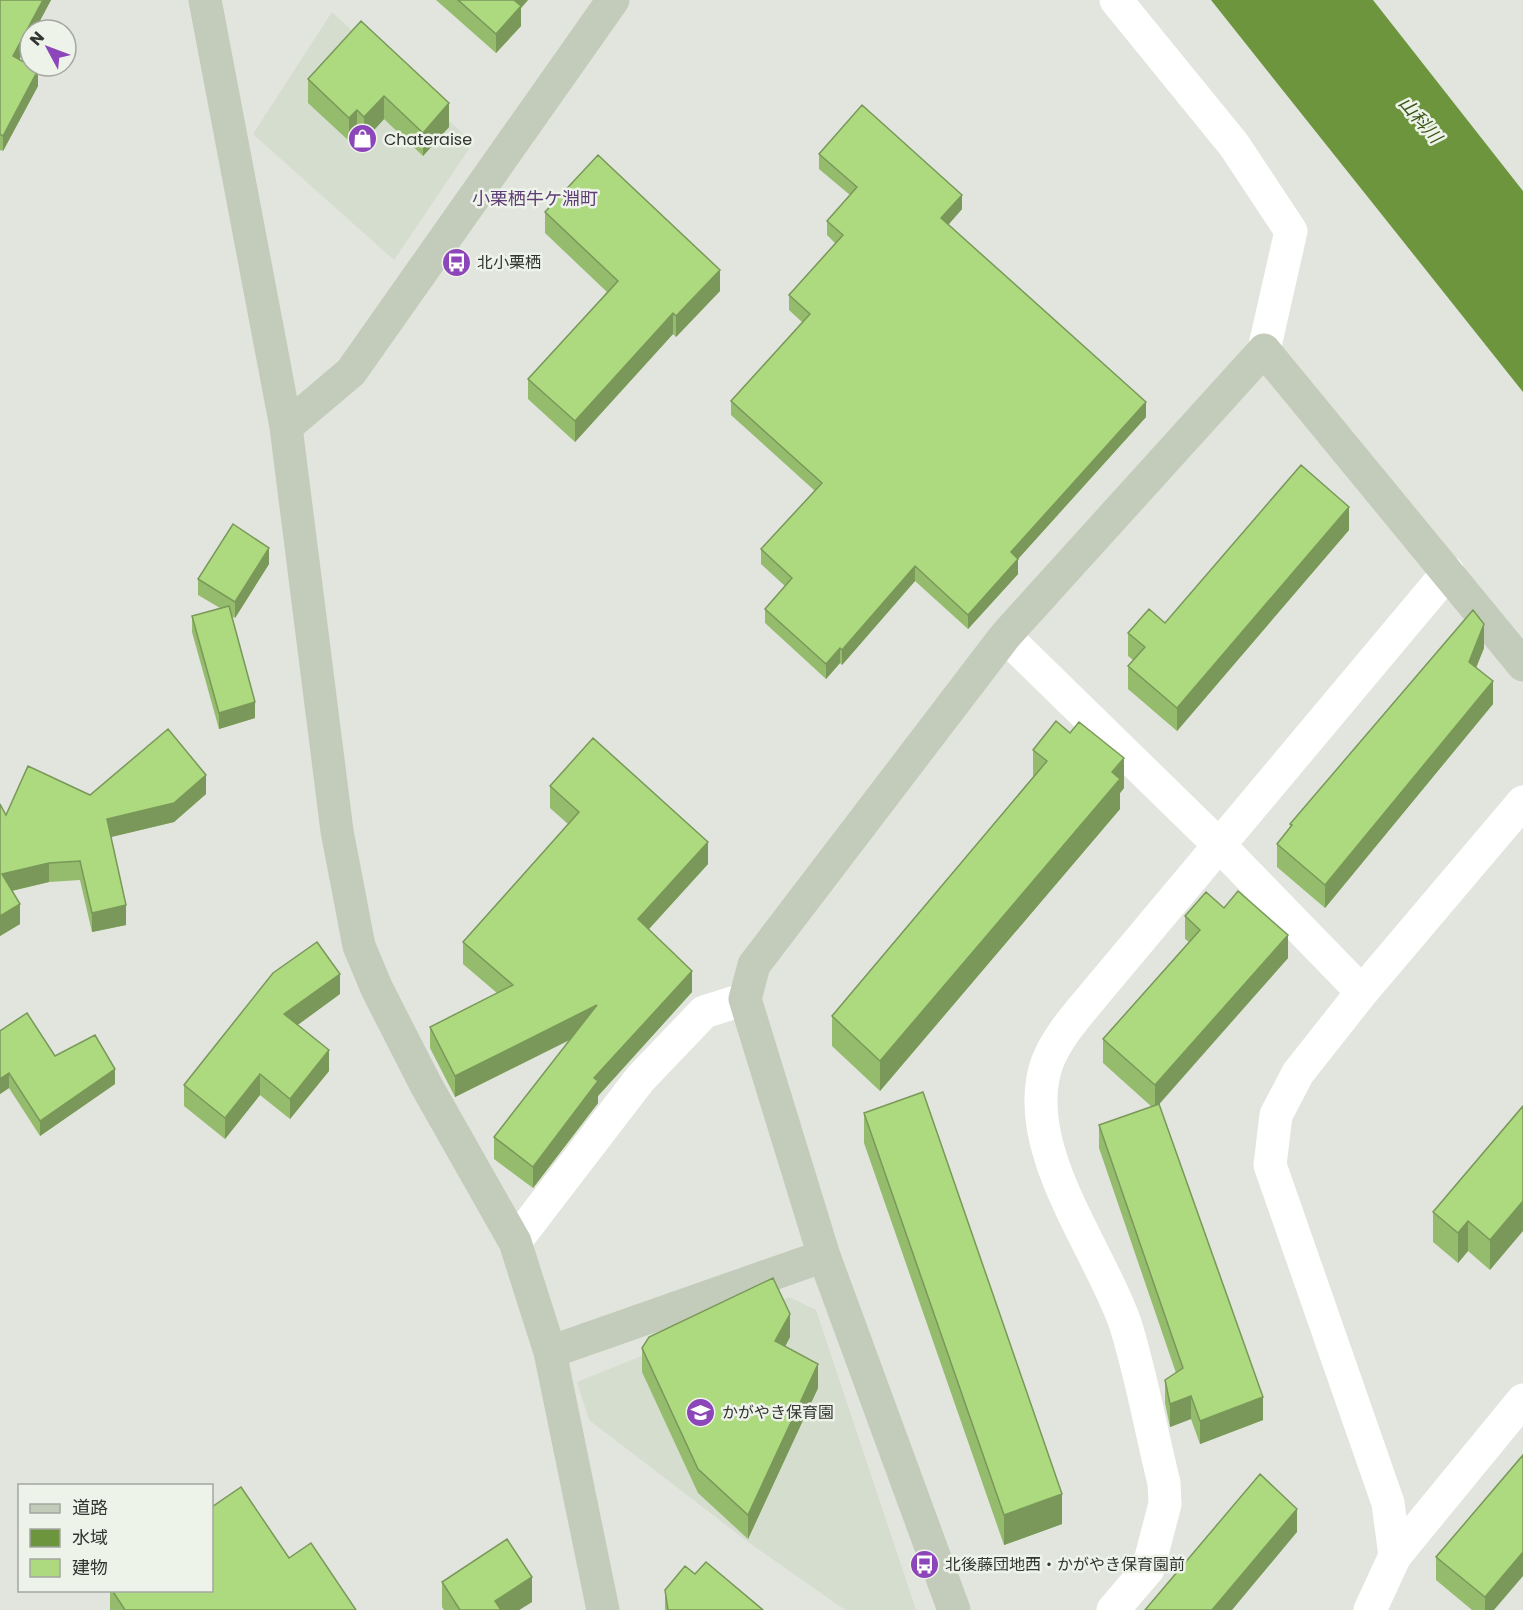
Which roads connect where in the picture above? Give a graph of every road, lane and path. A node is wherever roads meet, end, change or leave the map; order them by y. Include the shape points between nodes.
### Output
1 (205, 0) edge
2 (614, 0) edge
3 (1116, 0) edge
4 (1264, 350) junction
5 (286, 427) junction
6 (1448, 572) junction
7 (1005, 636) junction
8 (1523, 665) edge
9 (1523, 802) edge
10 (1220, 846) junction
11 (1362, 992) junction
12 (745, 999) junction
13 (515, 1242) junction
14 (824, 1256) junction
15 (550, 1352) junction
16 (1523, 1400) edge
17 (1395, 1556) junction
18 (1376, 1607) edge
19 (603, 1610) edge
20 (954, 1610) edge
21 (1113, 1610) edge

1 - 5 street
2 - 5 street via 351,372
3 - 4 street via 1234,145 1291,231
4 - 6 street
4 - 7 street
5 - 13 street via 337,831 359,946 426,1084
6 - 8 street
6 - 10 street
7 - 10 street
7 - 12 street via 754,965
9 - 11 street
10 - 11 street
10 - 21 street via 1061,1035 1047,1064 1042,1094 1045,1136 1057,1179 1124,1323 1164,1483 1165,1504 1148,1569
11 - 17 street via 1298,1073 1276,1115 1270,1166 1388,1503
12 - 13 street via 704,1012 640,1078
12 - 14 street
13 - 15 street
14 - 15 street
14 - 20 street
15 - 19 street
16 - 17 street
17 - 18 street

